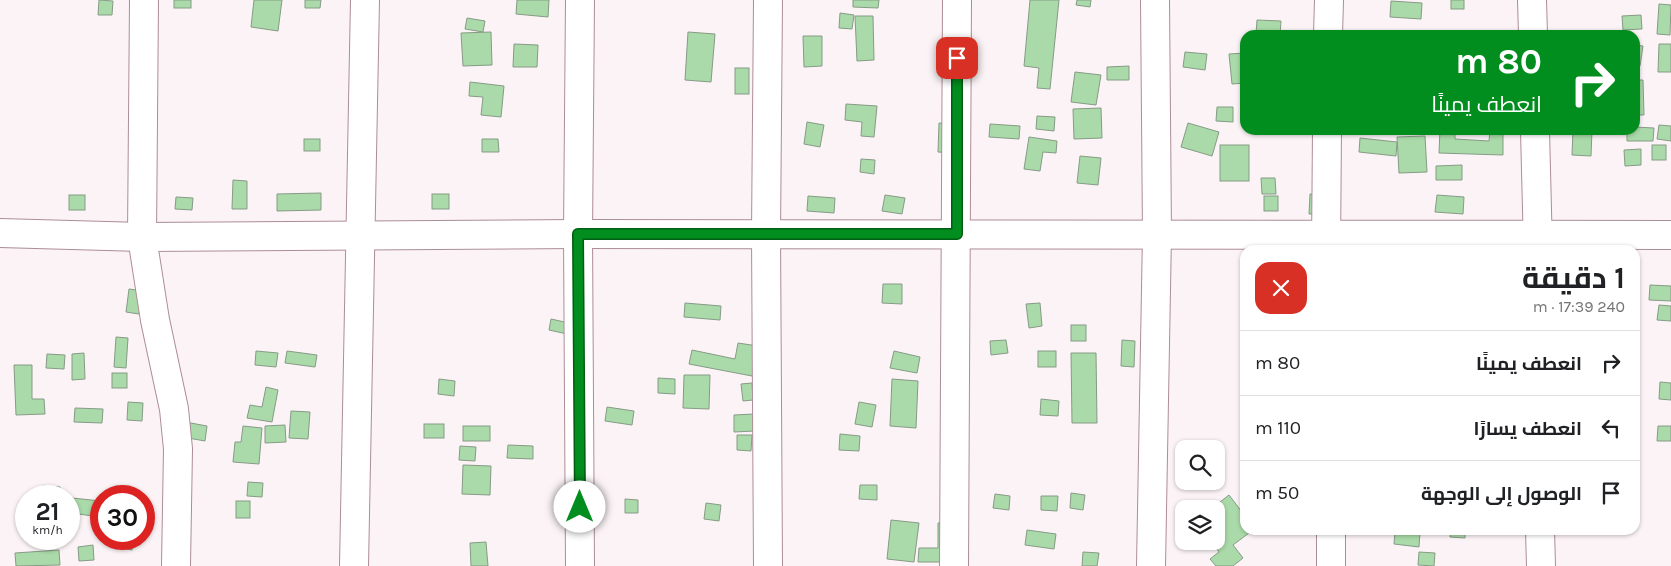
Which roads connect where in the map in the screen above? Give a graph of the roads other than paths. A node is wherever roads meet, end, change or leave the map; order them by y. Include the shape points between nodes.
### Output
1 (144, 0) edge
2 (365, 0) edge
3 (580, 0) edge
4 (768, 0) edge
5 (957, 0) edge
6 (1155, 0) edge
7 (1329, 0) edge
8 (1532, 0) edge
9 (1328, 30) edge
10 (1533, 30) edge
11 (1327, 135) edge
12 (1535, 135) edge
13 (0, 233) edge
14 (578, 234) junction
15 (766, 234) junction
16 (957, 234) junction
17 (1157, 234) junction
18 (1671, 235) edge
19 (360, 236) junction
20 (142, 237) junction
21 (1325, 242) edge
22 (1537, 242) edge
23 (1331, 535) edge
24 (1540, 535) edge
25 (176, 566) edge
26 (354, 566) edge
27 (580, 566) edge
28 (768, 566) edge
29 (954, 566) edge
30 (1151, 566) edge
31 (1332, 566) edge
32 (1541, 566) edge

1 - 20 street
2 - 19 street
3 - 14 street
4 - 15 street
5 - 16 street
6 - 17 street
7 - 9 street
8 - 10 street
11 - 21 street
12 - 22 street
13 - 20 street
14 - 15 street
14 - 19 street
14 - 27 street
15 - 16 street
15 - 28 street
16 - 17 street
16 - 29 street
17 - 21 street
17 - 30 street
18 - 22 street
19 - 20 street
19 - 26 street
20 - 25 street via 177,433
21 - 22 street
23 - 31 street
24 - 32 street

